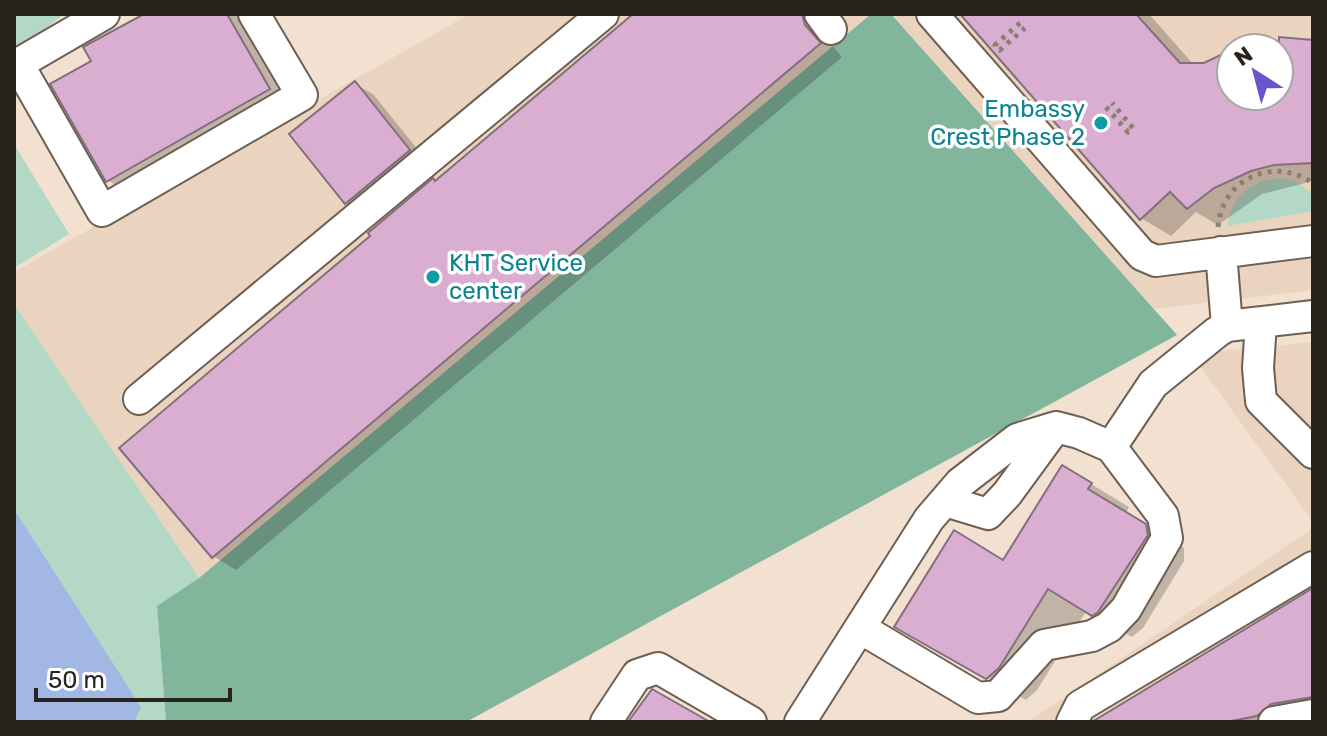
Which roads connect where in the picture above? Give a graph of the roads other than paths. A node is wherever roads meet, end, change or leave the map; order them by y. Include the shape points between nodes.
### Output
1 (104, 14) edge
2 (254, 14) edge
3 (603, 14) edge
4 (932, 14) edge
5 (1313, 241) edge
6 (1221, 252) junction
7 (1313, 316) edge
8 (1261, 322) junction
9 (1227, 326) junction
10 (139, 399) dead end
11 (1056, 427) junction
12 (1111, 447) junction
13 (1313, 453) edge
14 (945, 501) junction
15 (1313, 567) edge
16 (860, 628) junction
17 (1313, 715) edge
18 (606, 722) edge
19 (751, 722) edge
20 (800, 722) edge
21 (1072, 722) edge
22 (1274, 722) edge

1 - 2 street via 18,64 102,211 302,95
3 - 10 street
4 - 6 street via 1142,255 1156,261
5 - 6 street
6 - 9 street
7 - 8 street
8 - 9 street
8 - 13 street via 1261,401
9 - 12 street via 1153,384
11 - 12 street
11 - 14 street via 1017,439
11 - 14 street via 988,514
12 - 16 street via 1163,516 1167,538 1126,609 1109,627 1092,636 1044,645 998,696 978,698
14 - 16 street
15 - 21 street via 1080,706
16 - 20 street
17 - 22 street
18 - 19 street via 637,675 658,668

